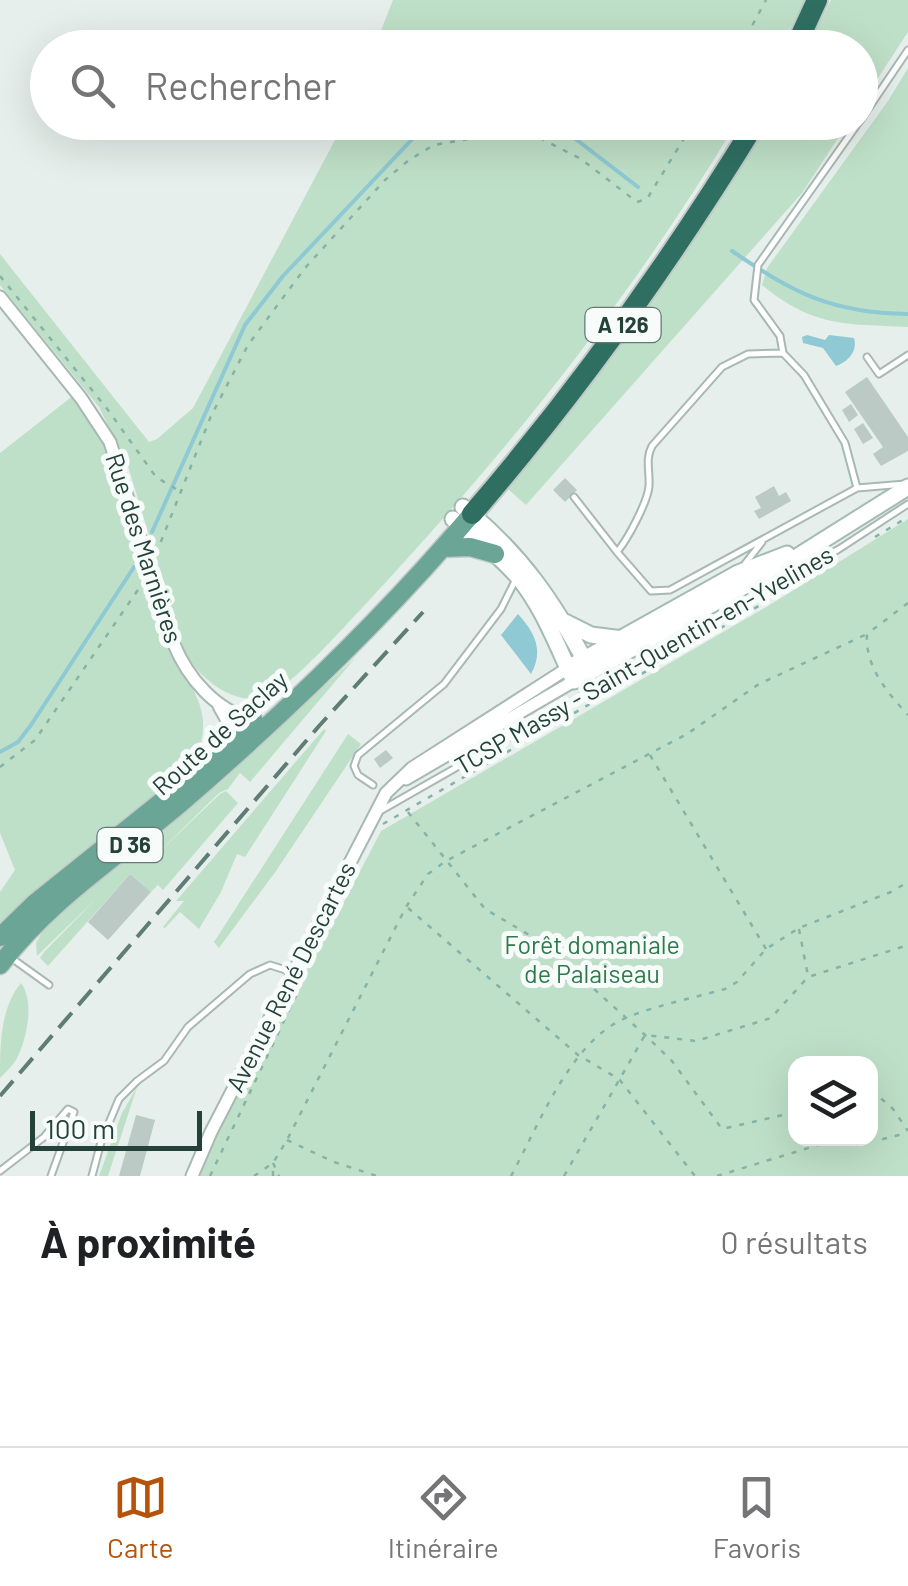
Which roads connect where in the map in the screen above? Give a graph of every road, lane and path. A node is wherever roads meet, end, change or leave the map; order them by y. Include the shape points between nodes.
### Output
1 (766, 0) edge
2 (817, 0) edge
3 (750, 30) edge
4 (802, 30) edge
5 (908, 50) edge
6 (878, 95) edge
7 (460, 140) edge
8 (546, 140) edge
9 (683, 140) edge
10 (732, 140) edge
11 (745, 140) edge
12 (847, 140) edge
13 (0, 276) edge
14 (0, 297) edge
15 (782, 353) junction
16 (908, 355) edge
17 (867, 357) dead end
18 (908, 485) edge
19 (857, 488) junction
20 (177, 489) junction
21 (574, 497) dead end
22 (908, 504) edge
23 (462, 516) junction
24 (908, 517) edge
25 (832, 536) junction
26 (764, 540) junction
27 (861, 545) dead end
28 (442, 548) junction
29 (618, 552) junction
30 (495, 554) junction
31 (155, 558) dead end
32 (738, 573) junction
33 (517, 576) junction
34 (145, 578) dead end
35 (800, 582) dead end
36 (908, 603) edge
37 (562, 621) junction
38 (867, 634) junction
39 (622, 638) junction
40 (587, 665) junction
41 (571, 674) junction
42 (217, 702) junction
43 (908, 715) edge
44 (260, 723) junction
45 (239, 742) junction
46 (649, 754) junction
47 (0, 768) edge
48 (373, 785) dead end
49 (408, 810) junction
50 (378, 812) junction
51 (377, 828) dead end
52 (446, 861) junction
53 (908, 882) edge
54 (406, 908) junction
55 (798, 928) junction
56 (908, 945) edge
57 (766, 949) junction
58 (2, 952) edge
59 (301, 972) junction
60 (808, 977) junction
61 (49, 985) dead end
62 (625, 1018) junction
63 (645, 1035) junction
64 (578, 1055) junction
65 (620, 1079) junction
66 (878, 1096) edge
67 (788, 1114) edge
68 (908, 1132) edge
69 (878, 1137) edge
70 (287, 1140) junction
71 (814, 1146) edge
72 (273, 1164) junction
73 (0, 1172) edge
74 (51, 1176) edge
75 (92, 1176) edge
76 (192, 1176) edge
77 (210, 1176) edge
78 (254, 1176) edge
79 (273, 1176) edge
80 (279, 1176) edge
81 (377, 1176) edge
82 (511, 1176) edge
83 (564, 1176) edge
84 (695, 1176) edge
85 (717, 1176) edge

1 - 3 path
2 - 4 highway
5 - 6 lane
7 - 20 path via 434,144 409,160 305,268 248,345
8 - 9 path via 637,202 648,199
10 - 23 highway, A 126 via 584,360
11 - 23 highway, A 126 via 559,412
12 - 15 lane via 758,265 754,300 780,336
13 - 20 path via 164,484
14 - 42 street, Rue des Marnières via 110,442 178,655
15 - 19 lane via 804,375 845,443
15 - 29 lane via 748,354 722,367 652,446 649,490
16 - 17 lane via 879,374
18 - 19 lane
18 - 25 main road
19 - 26 lane
20 - 31 path
21 - 29 lane
22 - 50 lane, TCSP Massy - Saint-Quentin-en-Yvelines via 839,550
23 - 28 main road, Route de Saclay / D 36
23 - 30 main road
23 - 37 main road via 522,561
23 - 44 main road, Route de Saclay / D 36
24 - 27 path
25 - 32 main road
25 - 40 main road
26 - 29 lane via 670,590 651,591
26 - 32 lane
28 - 30 main road
28 - 44 main road, Route de Saclay / D 36 via 320,677
30 - 33 main road
32 - 39 main road
33 - 41 main road
33 - 48 lane via 501,609 444,684 358,755 358,775
34 - 47 path via 42,730
35 - 49 path
36 - 38 path
37 - 39 main road via 590,635
37 - 40 main road
38 - 43 path via 866,651 878,679
38 - 46 path via 758,684
39 - 40 main road
40 - 41 main road
41 - 50 street, Avenue René Descartes via 397,782
42 - 44 street, Rue des Marnières
42 - 45 street, Rue des Marnières
44 - 45 main road, Route de Saclay / D 36
45 - 58 main road, Route de Saclay / D 36 via 35,903
46 - 52 path
46 - 57 path
49 - 51 path
49 - 52 path
50 - 59 street, Avenue René Descartes
52 - 54 path via 428,874
52 - 62 path via 485,909 543,943
53 - 55 path
54 - 64 path
54 - 70 path
55 - 57 path
55 - 60 path
56 - 60 path
57 - 62 path via 724,989
58 - 61 lane
59 - 75 lane via 270,965 250,974 188,1027 164,1061 120,1099
59 - 76 street, Avenue René Descartes
59 - 77 path
60 - 63 path via 771,1018 696,1041
62 - 63 path
62 - 64 path
63 - 65 path
63 - 67 path via 722,1128
64 - 65 path
64 - 82 path
65 - 83 path
65 - 84 path
66 - 68 path
68 - 69 path
70 - 72 path
70 - 81 path
71 - 85 path
72 - 78 path
72 - 79 path
72 - 80 path
73 - 74 lane via 68,1109 74,1112

